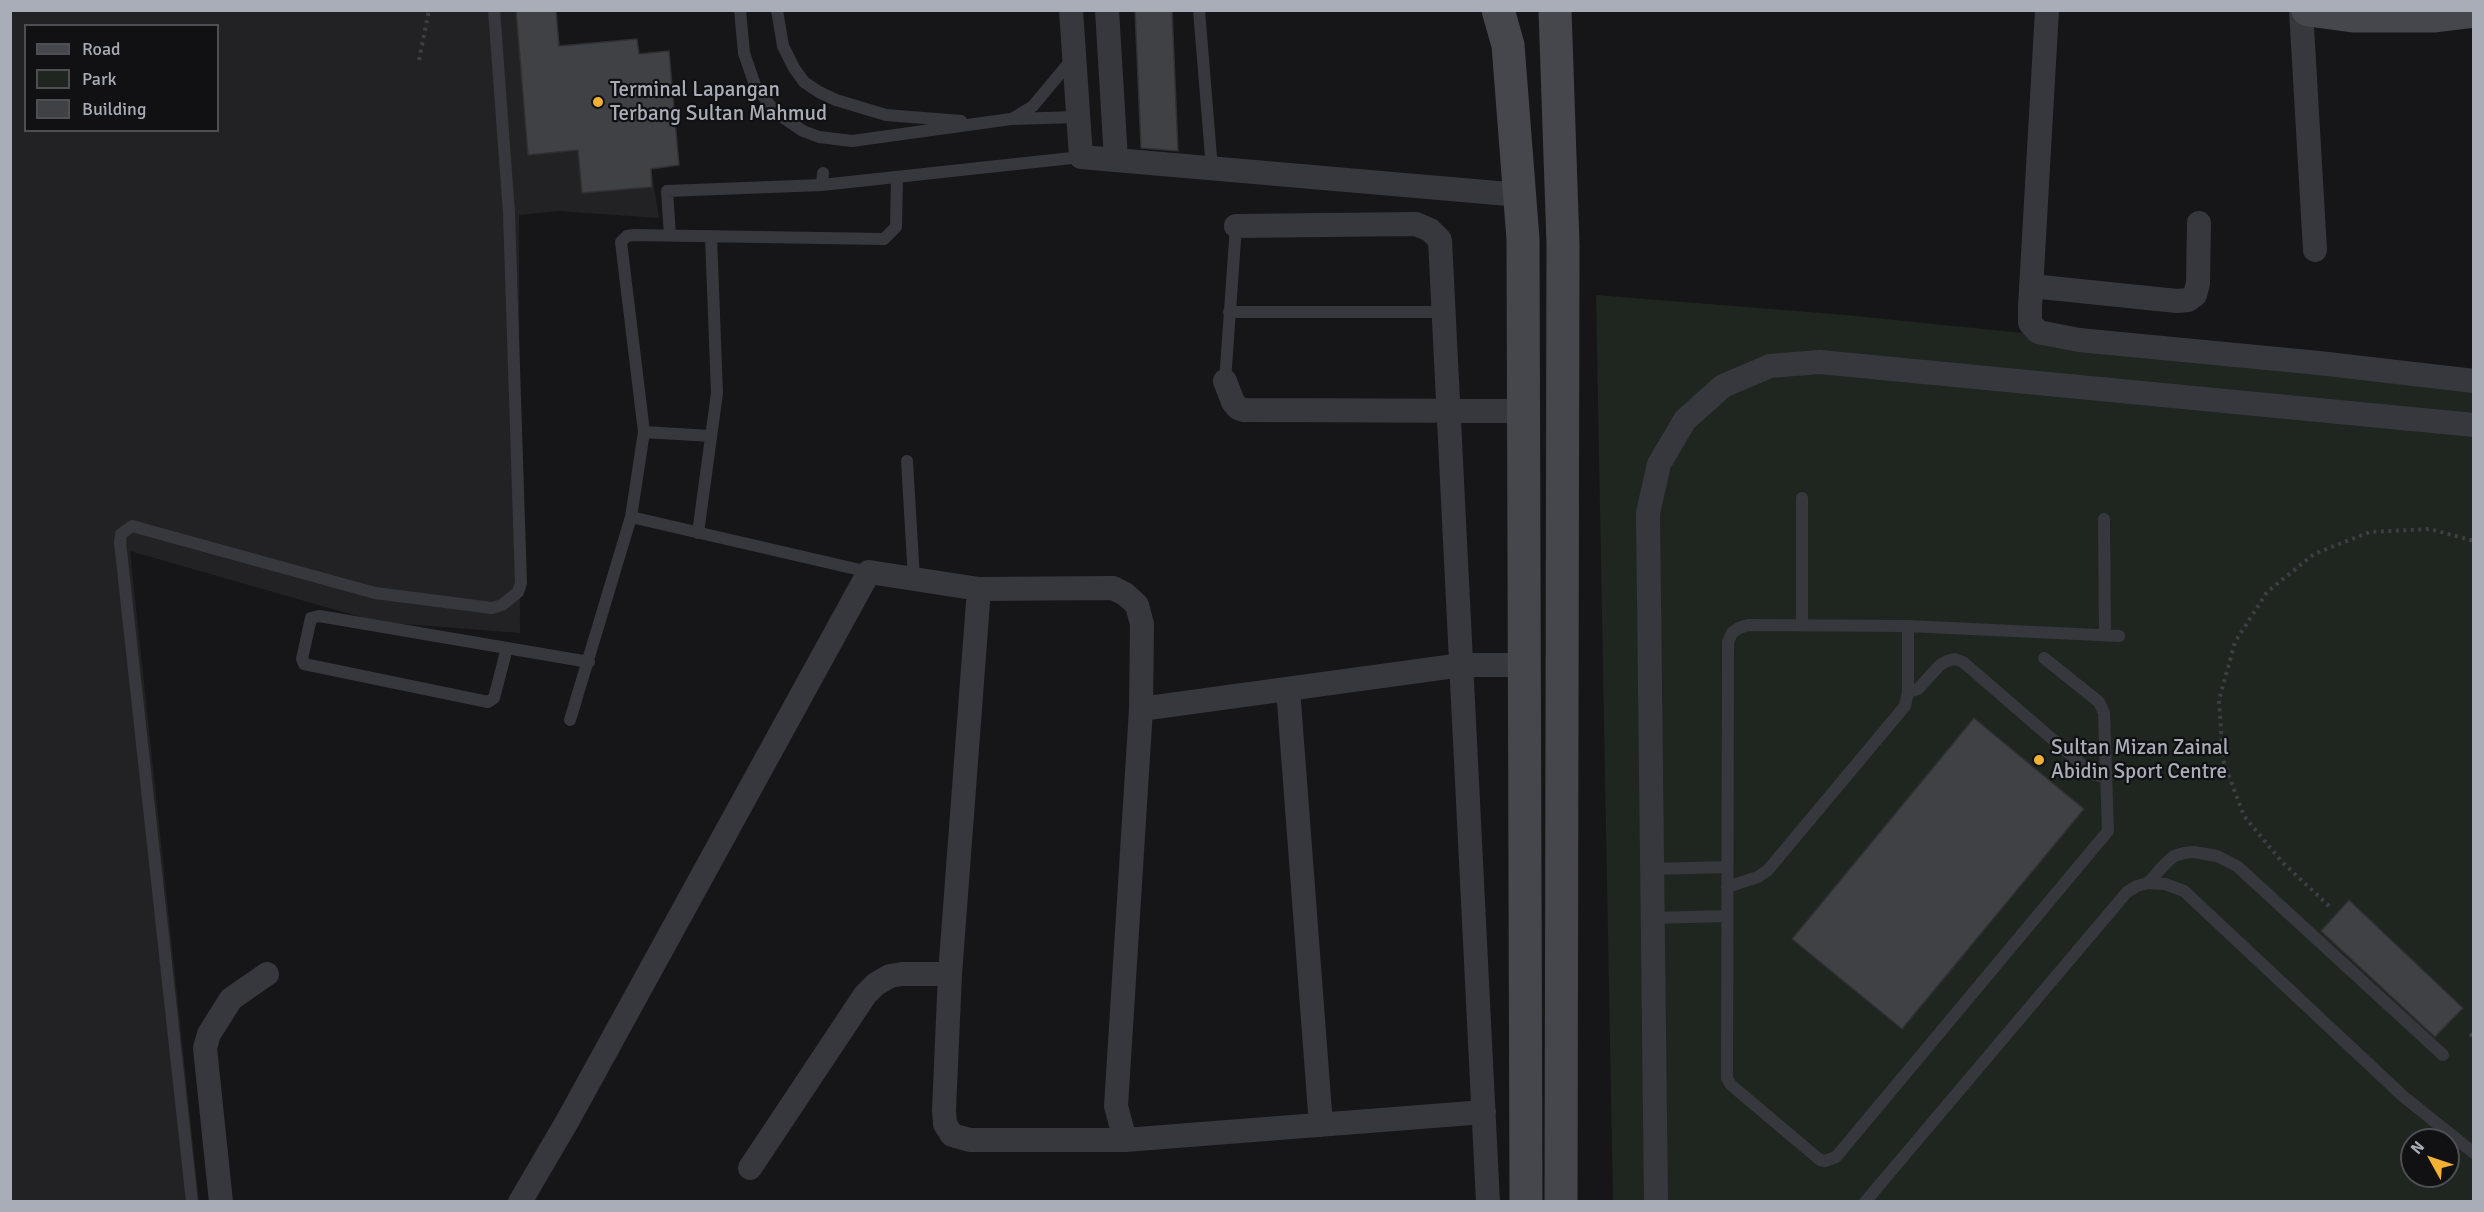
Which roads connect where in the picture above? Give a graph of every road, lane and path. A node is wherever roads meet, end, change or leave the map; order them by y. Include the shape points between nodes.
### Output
1 (429, 10) edge
2 (494, 10) edge
3 (740, 10) edge
4 (777, 10) edge
5 (1071, 10) edge
6 (1107, 10) edge
7 (1199, 10) edge
8 (1498, 10) edge
9 (1555, 10) edge
10 (2047, 10) edge
11 (2301, 10) edge
12 (2308, 10) edge
13 (2474, 11) edge
14 (1074, 57) junction
15 (419, 60) dead end
16 (1078, 117) junction
17 (1011, 119) junction
18 (983, 123) junction
19 (1081, 157) junction
20 (1116, 160) junction
21 (1212, 169) junction
22 (897, 177) junction
23 (1414, 186) junction
24 (1520, 195) junction
25 (2199, 223) dead end
26 (1416, 224) junction
27 (1236, 225) joint
28 (670, 235) junction
29 (711, 236) junction
30 (2315, 250) dead end
31 (2031, 286) junction
32 (1229, 312) junction
33 (1444, 312) junction
34 (1225, 381) joint
35 (2474, 381) edge
36 (1523, 411) junction
37 (1449, 412) junction
38 (2474, 425) edge
39 (644, 432) junction
40 (711, 436) junction
41 (907, 461) dead end
42 (1802, 498) dead end
43 (631, 517) junction
44 (2104, 519) dead end
45 (698, 533) junction
46 (2474, 541) edge
47 (869, 572) junction
48 (914, 579) junction
49 (979, 589) junction
50 (1802, 625) junction
51 (1908, 626) junction
52 (2105, 635) junction
53 (2120, 636) dead end
54 (507, 648) junction
55 (2044, 658) dead end
56 (589, 662) junction
57 (1462, 665) junction
58 (1523, 665) junction
59 (1288, 689) junction
60 (1908, 692) junction
61 (1140, 709) junction
62 (570, 720) dead end
63 (2107, 777) junction
64 (1727, 867) junction
65 (1652, 869) junction
66 (2148, 883) junction
67 (1727, 888) junction
68 (2329, 906) dead end
69 (1727, 916) junction
70 (1652, 918) junction
71 (267, 974) dead end
72 (950, 974) junction
73 (2443, 1055) dead end
74 (1484, 1112) junction
75 (1321, 1125) junction
76 (1125, 1140) junction
77 (2474, 1153) edge
78 (750, 1168) dead end
79 (192, 1202) edge
80 (221, 1202) edge
81 (520, 1202) edge
82 (1488, 1202) edge
83 (1526, 1202) edge
84 (1560, 1202) edge
85 (1656, 1202) edge
86 (1865, 1202) edge

1 - 15 path
2 - 79 lane via 509,213 521,583 518,592 492,608 375,593 132,526 121,534
3 - 18 lane via 744,53 755,85 775,112 803,131 852,141
4 - 18 lane via 783,46 794,68 804,82 819,92 886,115
5 - 14 street
6 - 20 street
7 - 21 lane
8 - 24 main road via 1508,45
9 - 84 main road via 1563,244
10 - 31 street
11 - 30 street
12 - 13 main road via 2353,16 2433,16
14 - 16 street
14 - 17 lane via 1033,106
16 - 17 lane
16 - 19 street
17 - 18 lane
19 - 20 street
19 - 22 lane
20 - 21 street
21 - 23 street
22 - 28 lane via 667,191
22 - 29 lane via 896,227 884,239
23 - 24 street
23 - 26 street
24 - 36 main road
25 - 31 street via 2198,284 2195,295 2188,300
26 - 27 street
26 - 33 street via 1440,240
27 - 32 lane
28 - 29 lane
28 - 39 lane via 627,236 621,242
29 - 40 lane via 717,393
31 - 35 street via 2030,323 2049,336
32 - 33 lane
32 - 34 lane
33 - 37 street
34 - 37 street via 1233,402 1244,410
36 - 37 street
36 - 58 main road
37 - 57 street
38 - 65 street via 1820,362 1770,366 1723,386 1685,420 1659,464 1648,513
39 - 40 lane
39 - 43 lane
40 - 45 lane
41 - 48 lane
42 - 50 lane
43 - 45 lane
43 - 56 lane
44 - 52 lane
45 - 47 lane
46 - 68 path via 2430,529 2370,532 2314,554 2267,592 2235,642 2219,700 2223,760 2244,816 2282,862
47 - 48 street
47 - 81 street
48 - 49 street
49 - 61 street via 1113,588 1125,594 1137,605 1142,624
49 - 72 street
50 - 51 lane
50 - 64 lane via 1748,625 1732,633 1728,642
51 - 52 lane
51 - 60 lane
52 - 53 lane
54 - 54 lane via 319,616 310,618 302,659 304,664 488,702 494,698
54 - 56 lane
55 - 63 lane via 2102,707
56 - 62 lane
57 - 58 street
57 - 59 street
57 - 74 street
58 - 83 main road
59 - 61 street
59 - 75 street
60 - 63 lane via 1918,689 1947,661 1963,662 2094,775
60 - 67 lane via 1905,706 1768,870 1758,878
61 - 76 street via 1116,1106
63 - 69 lane via 2108,831 1831,1160 1820,1160 1731,1085 1728,1078
64 - 65 lane
64 - 67 lane
65 - 70 street
66 - 73 lane via 2174,856 2184,853 2217,856 2237,866
66 - 77 lane via 2184,891 2404,1097
66 - 86 lane via 2127,892
67 - 69 lane
69 - 70 lane
70 - 85 street
71 - 80 street via 231,999 209,1034 206,1048
72 - 76 street via 944,1110 945,1124 952,1135 970,1140
72 - 78 street via 902,974 876,984
74 - 75 street
74 - 82 street
75 - 76 street

